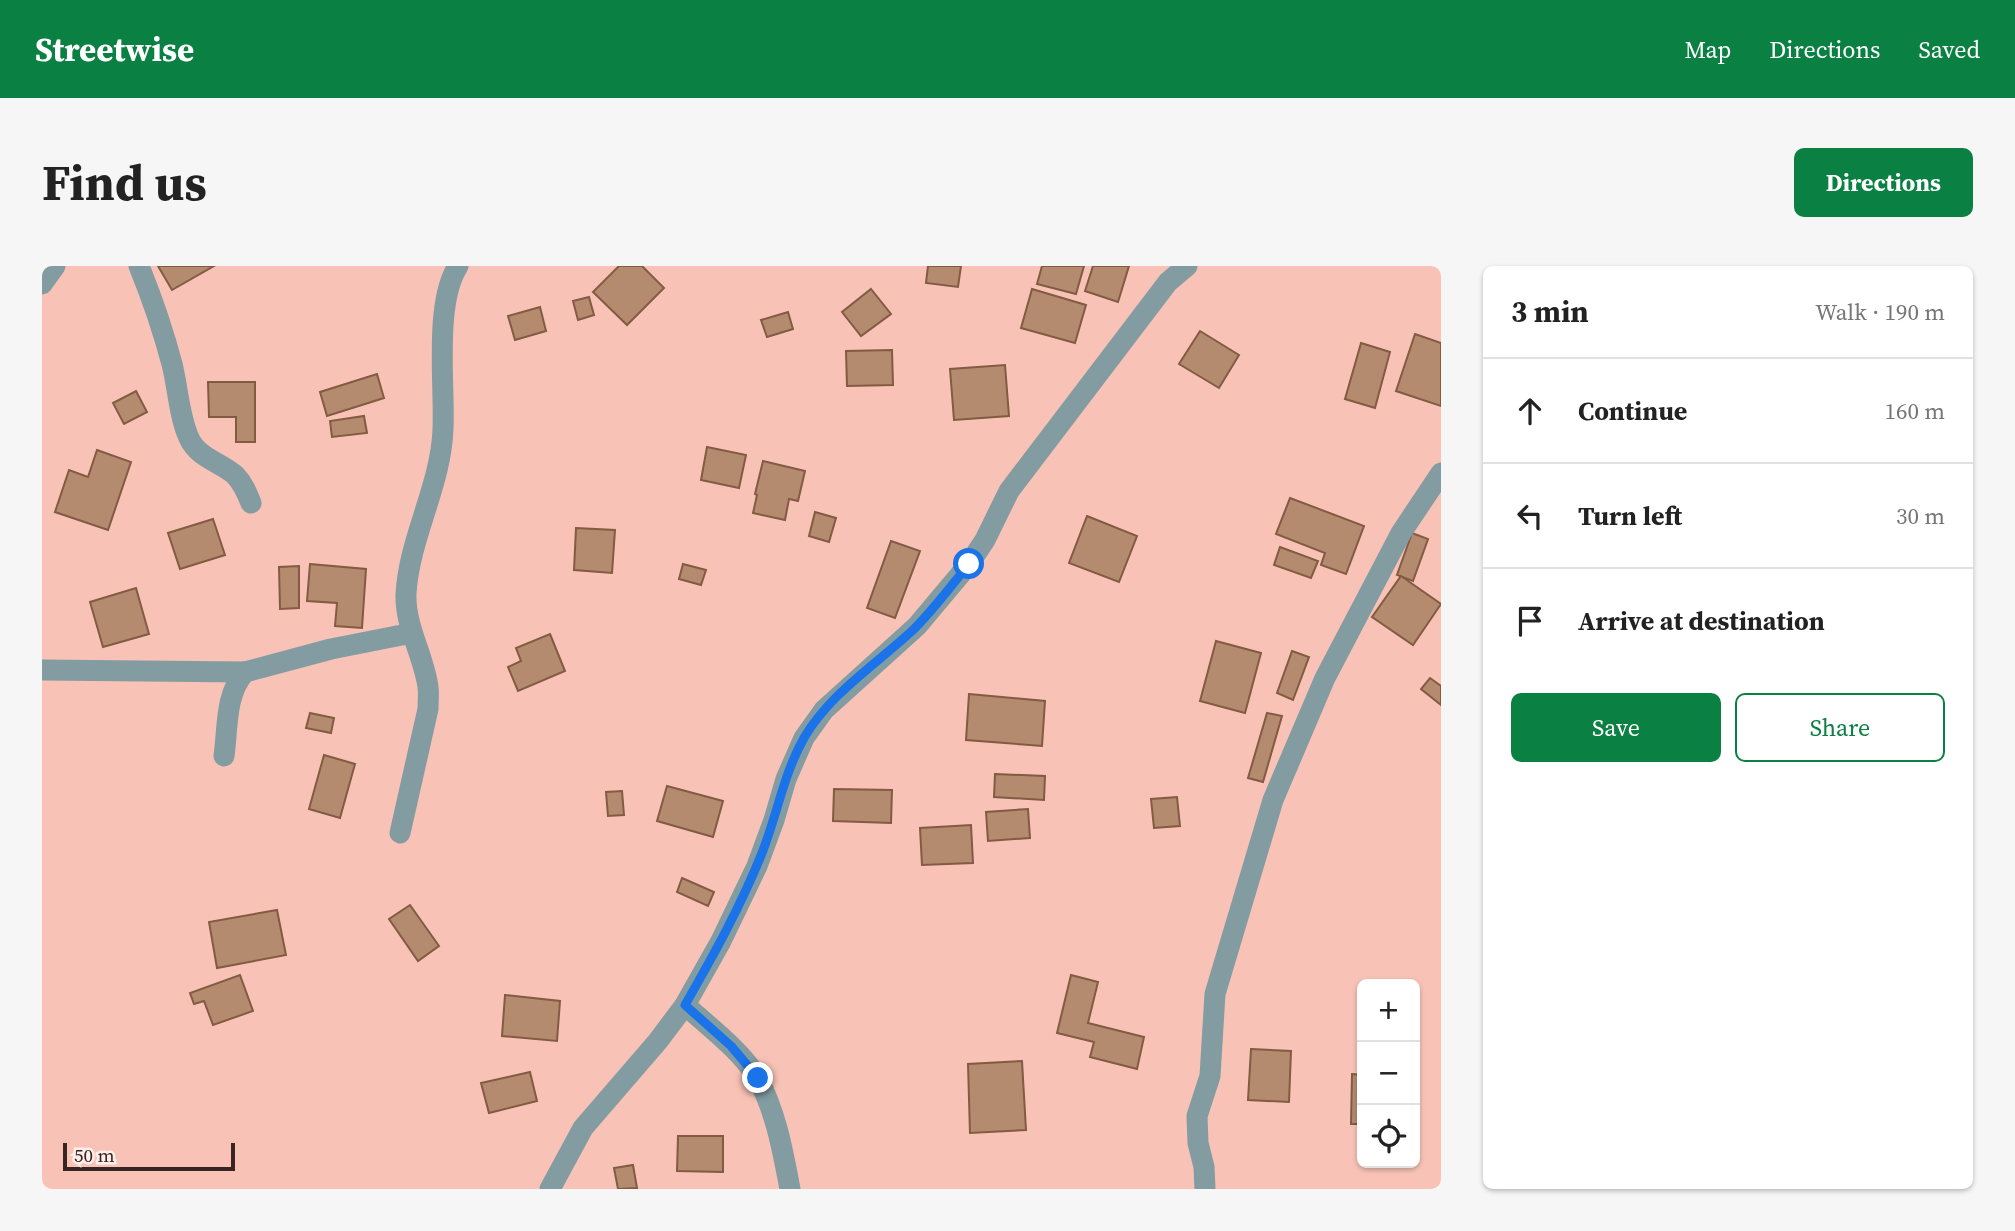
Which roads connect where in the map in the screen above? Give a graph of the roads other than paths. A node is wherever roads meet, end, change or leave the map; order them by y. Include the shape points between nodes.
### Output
1 (55, 266) edge
2 (139, 266) edge
3 (458, 266) edge
4 (1186, 266) edge
5 (42, 284) edge
6 (1441, 473) edge
7 (251, 503) dead end
8 (412, 634) junction
9 (42, 670) edge
10 (245, 672) junction
11 (224, 755) dead end
12 (400, 833) dead end
13 (685, 1005) junction
14 (550, 1189) edge
15 (790, 1189) edge
16 (1205, 1189) edge

1 - 5 street
2 - 7 street via 172,365 188,437 195,449 243,484
3 - 8 street via 444,311 443,430 438,464 406,597
4 - 13 street via 1160,292 1009,491 969,564 916,626 824,710 804,738 757,866
6 - 16 street via 1401,533 1325,678 1273,800 1215,994 1210,1076 1197,1116
8 - 10 street
8 - 12 street via 428,688 428,709
9 - 10 street
10 - 11 street via 231,697
13 - 14 street via 583,1128
13 - 15 street via 731,1046 758,1078 774,1119

